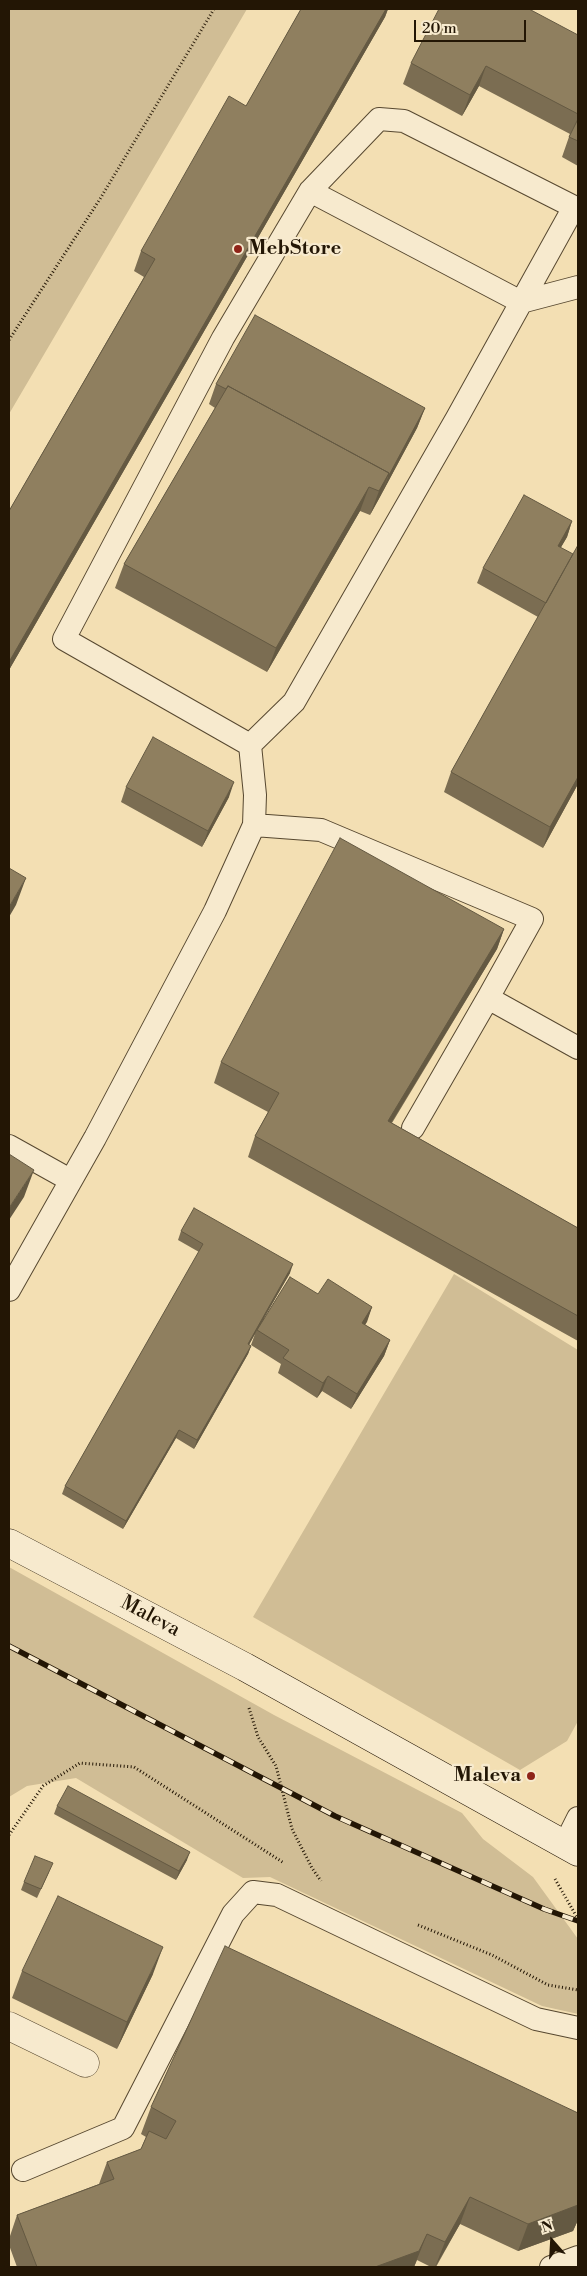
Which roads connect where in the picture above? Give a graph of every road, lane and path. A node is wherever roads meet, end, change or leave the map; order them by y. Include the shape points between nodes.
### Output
1 (214, 9) edge
2 (310, 191) junction
3 (578, 287) edge
4 (521, 302) junction
5 (9, 340) edge
6 (250, 746) junction
7 (254, 825) junction
8 (488, 998) junction
9 (578, 1048) edge
10 (413, 1128) dead end
11 (9, 1146) edge
12 (70, 1180) junction
13 (9, 1290) edge
14 (9, 1543) edge
15 (245, 1667) junction
16 (578, 1818) edge
17 (572, 1848) edge
18 (338, 1924) junction
19 (9, 2026) edge
20 (578, 2028) edge
21 (85, 2063) dead end
22 (22, 2170) dead end
23 (578, 2257) edge
24 (551, 2267) edge

1 - 5 path via 100,199
2 - 4 lane
2 - 4 lane via 379,119 404,121 574,207
2 - 6 lane via 223,338 64,639
3 - 4 lane
4 - 6 lane via 294,702
6 - 7 lane via 255,795
7 - 8 lane via 321,830 532,919
7 - 12 lane via 215,911
8 - 9 lane
8 - 10 lane
11 - 12 lane
12 - 13 lane
14 - 15 street, Maleva
15 - 17 street, Maleva
15 - 18 path via 250,1714 258,1737 276,1766 292,1829 312,1868 335,1898
16 - 17 lane
18 - 20 lane via 536,2019
18 - 22 lane via 277,1895 253,1892 233,1914 123,2128
19 - 21 street
23 - 24 lane

